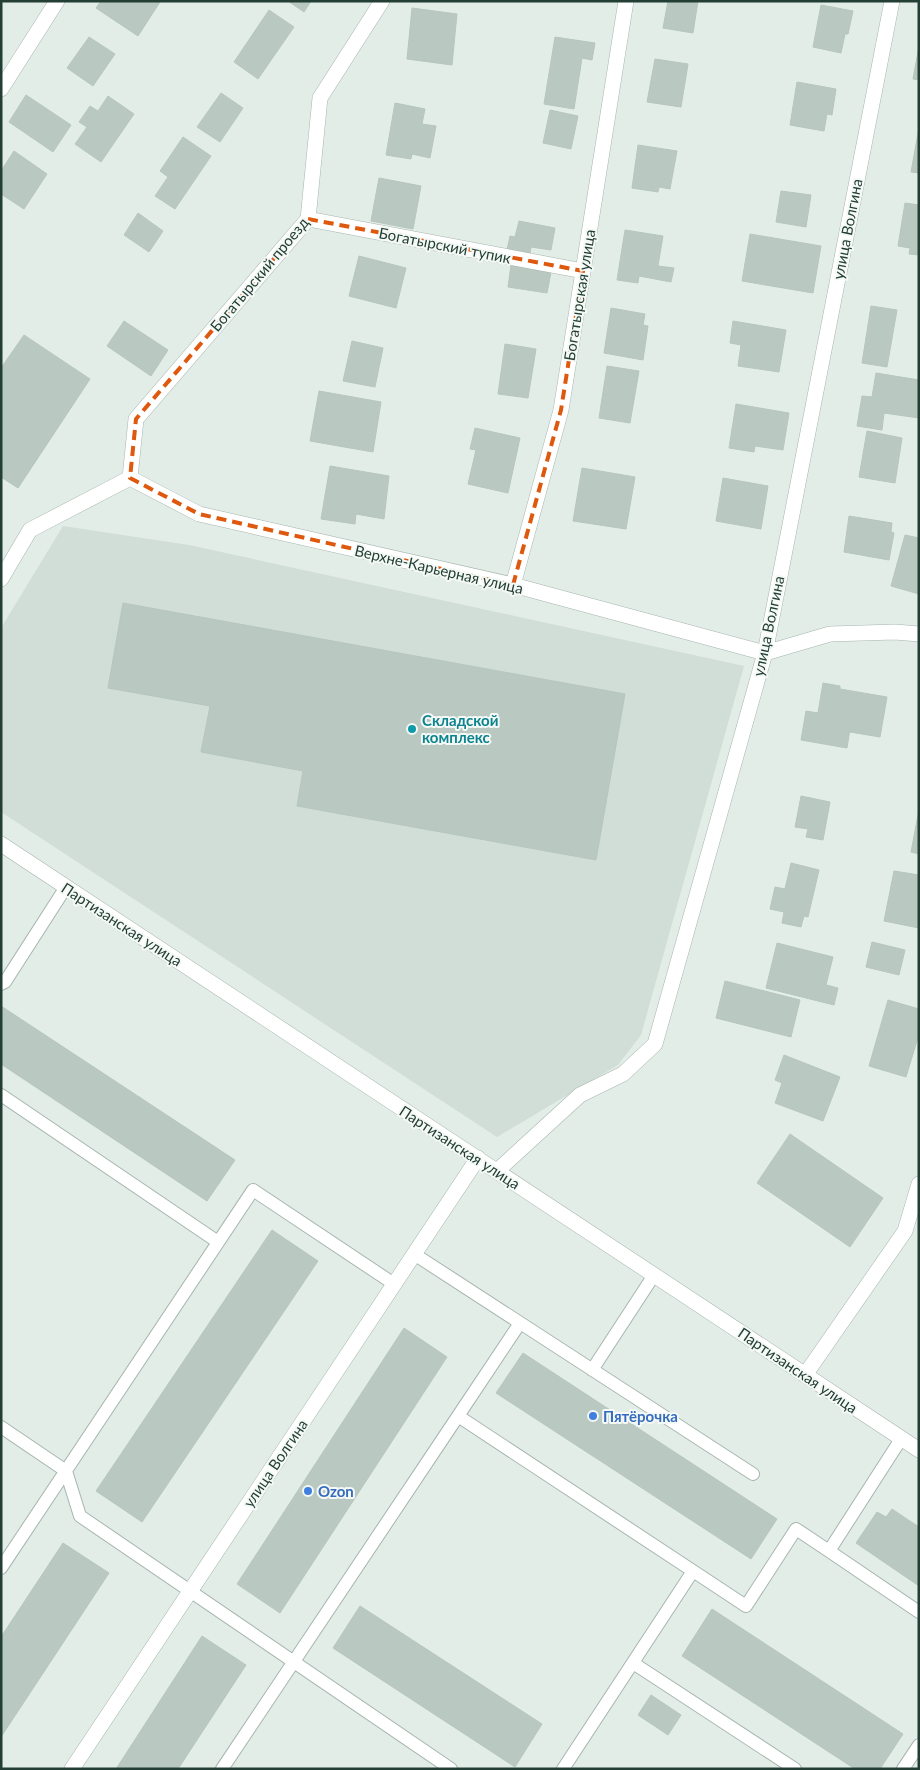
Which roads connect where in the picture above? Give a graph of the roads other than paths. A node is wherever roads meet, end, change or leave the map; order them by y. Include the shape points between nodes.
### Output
1 (57, 1) edge
2 (382, 1) edge
3 (626, 1) edge
4 (892, 1) edge
5 (1, 89) edge
6 (308, 219) junction
7 (582, 271) junction
8 (130, 478) junction
9 (1, 580) edge
10 (513, 585) junction
11 (919, 634) edge
12 (764, 653) junction
13 (1, 844) edge
14 (66, 887) junction
15 (1, 984) edge
16 (1, 1095) edge
17 (478, 1158) junction
18 (497, 1171) junction
19 (919, 1184) edge
20 (218, 1242) junction
21 (414, 1254) junction
22 (654, 1274) junction
23 (394, 1284) junction
24 (520, 1323) junction
25 (592, 1370) junction
26 (805, 1375) junction
27 (458, 1416) junction
28 (1, 1428) edge
29 (901, 1439) junction
30 (919, 1450) edge
31 (66, 1471) junction
32 (753, 1474) dead end
33 (829, 1551) junction
34 (1, 1568) edge
35 (693, 1571) junction
36 (190, 1591) junction
37 (919, 1612) edge
38 (293, 1662) junction
39 (633, 1663) junction
40 (919, 1745) edge
41 (72, 1769) edge
42 (222, 1769) edge
43 (451, 1769) edge
44 (563, 1769) edge
45 (795, 1769) edge
46 (903, 1769) edge

1 - 5 street
2 - 6 street, Богатырский проезд via 320,98
3 - 7 street, Богатырская улица
4 - 12 street, улица Волгина
6 - 7 street, Богатырский тупик
6 - 8 street, Богатырский проезд via 136,418
7 - 10 street, Богатырская улица via 562,410
8 - 9 street via 30,530
8 - 10 street, Верхне-Карьерная улица via 198,514
10 - 12 street, Верхне-Карьерная улица
11 - 12 street via 830,634
12 - 18 street, улица Волгина via 656,1044 623,1074 580,1095
13 - 14 street, Партизанская улица
14 - 15 lane
14 - 17 street, Партизанская улица
16 - 20 lane
17 - 18 street, Партизанская улица
17 - 21 street, улица Волгина
18 - 22 street, Партизанская улица
19 - 26 street via 905,1231
20 - 23 lane via 253,1190
20 - 31 lane
21 - 23 street, улица Волгина
21 - 24 lane
22 - 25 lane
22 - 26 street, Партизанская улица
23 - 36 street, улица Волгина
24 - 25 lane
24 - 27 lane
25 - 32 lane
26 - 29 street, Партизанская улица
27 - 35 lane
27 - 38 lane
28 - 31 lane
29 - 30 street, Партизанская улица
29 - 33 lane
31 - 34 lane
31 - 36 lane via 80,1516
33 - 35 lane via 796,1529 746,1606
33 - 37 lane
35 - 39 lane
36 - 38 lane
36 - 41 street, улица Волгина
38 - 42 lane
38 - 43 lane
39 - 44 lane
39 - 45 lane
40 - 46 lane

